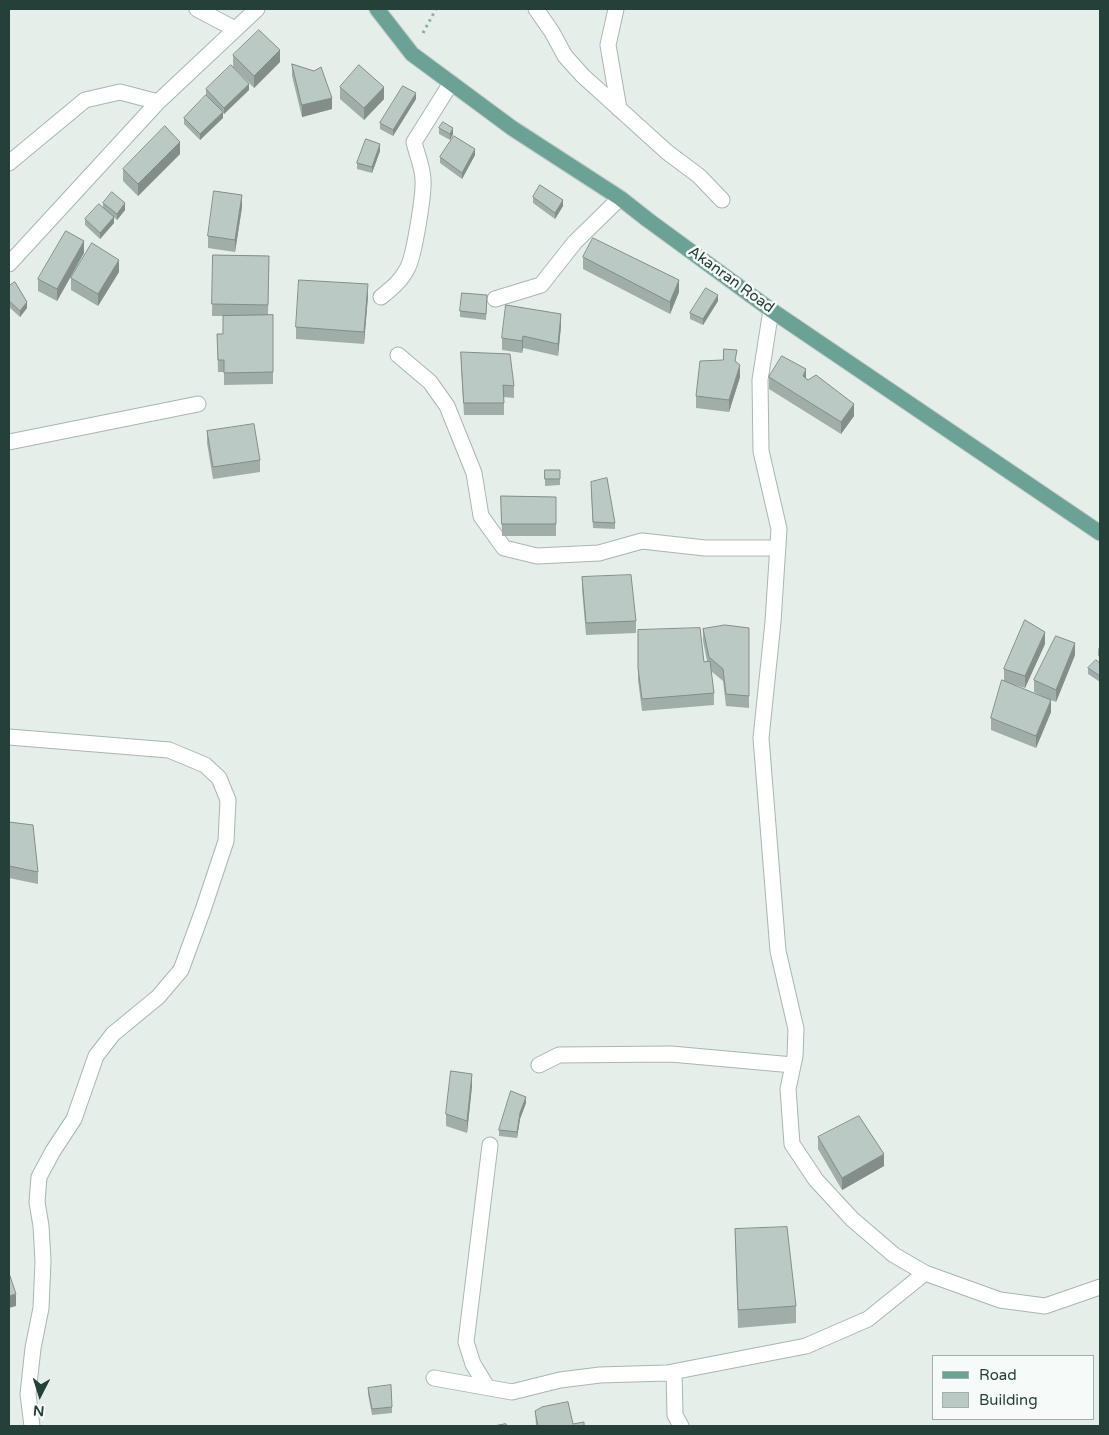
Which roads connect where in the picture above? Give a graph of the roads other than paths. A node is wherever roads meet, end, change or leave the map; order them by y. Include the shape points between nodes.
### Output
1 (197, 9) edge
2 (257, 9) edge
3 (376, 9) edge
4 (536, 9) edge
5 (616, 9) edge
6 (235, 29) junction
7 (451, 83) junction
8 (158, 102) junction
9 (619, 109) junction
10 (9, 163) edge
11 (620, 198) junction
12 (722, 200) dead end
13 (9, 264) edge
14 (380, 297) dead end
15 (495, 299) dead end
16 (771, 310) junction
17 (398, 354) dead end
18 (198, 404) dead end
19 (9, 442) edge
20 (1100, 533) edge
21 (778, 548) junction
22 (9, 737) edge
23 (539, 1065) dead end
24 (793, 1065) junction
25 (490, 1145) dead end
26 (925, 1272) junction
27 (1100, 1287) edge
28 (674, 1372) junction
29 (434, 1378) dead end
30 (487, 1387) junction
31 (32, 1426) edge
32 (681, 1426) edge

1 - 6 street
2 - 6 street
3 - 7 main road, Akanran Road via 412,54
4 - 9 street via 565,56
5 - 9 street via 608,44
6 - 8 street
7 - 11 main road, Akanran Road via 512,128
7 - 14 street via 414,142 423,180 408,267 397,283
8 - 10 street via 120,92 85,100
8 - 13 street
9 - 12 street via 699,176
11 - 15 street via 574,242 541,285
11 - 16 main road, Akanran Road
16 - 20 main road, Akanran Road
16 - 21 street via 760,380 761,451 779,530
17 - 21 street via 430,382 447,406 474,473 481,516 504,548 537,556 599,554 642,541 705,548
18 - 19 street
21 - 24 street via 774,622 761,738 778,952 796,1029
22 - 31 street via 169,750 205,765 220,778 228,800 226,840 181,970 158,997 113,1034 96,1056 74,1119 39,1177 37,1202 43,1260 41,1308 28,1394
23 - 24 street via 559,1055 671,1054
24 - 26 street via 788,1089 792,1144 816,1180 852,1219 894,1255
25 - 30 street via 466,1342 473,1364
26 - 27 street via 1000,1300 1045,1306
26 - 28 street via 868,1319 806,1346
28 - 30 street via 600,1375 560,1380 512,1392
28 - 32 street via 676,1415
29 - 30 street

